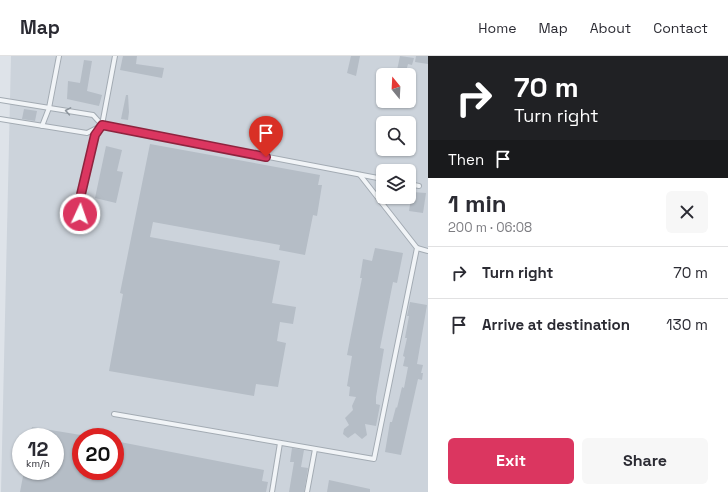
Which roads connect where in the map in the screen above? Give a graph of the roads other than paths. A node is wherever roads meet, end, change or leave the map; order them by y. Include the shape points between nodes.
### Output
1 (59, 56) edge
2 (115, 56) edge
3 (0, 100) edge
4 (49, 108) junction
5 (0, 120) edge
6 (102, 125) junction
7 (42, 126) junction
8 (360, 175) junction
9 (376, 178) edge
10 (416, 185) edge
11 (419, 186) dead end
12 (88, 218) dead end
13 (417, 248) junction
14 (428, 251) edge
15 (114, 414) dead end
16 (280, 443) junction
17 (315, 449) junction
18 (272, 492) edge
19 (307, 492) edge

1 - 4 lane
2 - 6 lane
3 - 4 lane
6 -> 4 lane via 93,115
4 - 7 lane
5 - 7 lane
6 - 7 lane via 87,132
6 - 8 lane
6 - 12 lane via 95,135 78,207 80,214
8 - 9 lane
8 - 13 lane
10 - 11 lane
13 - 14 lane
13 - 17 lane via 374,459
15 - 16 lane
16 - 17 lane
16 - 18 lane
17 - 19 lane

